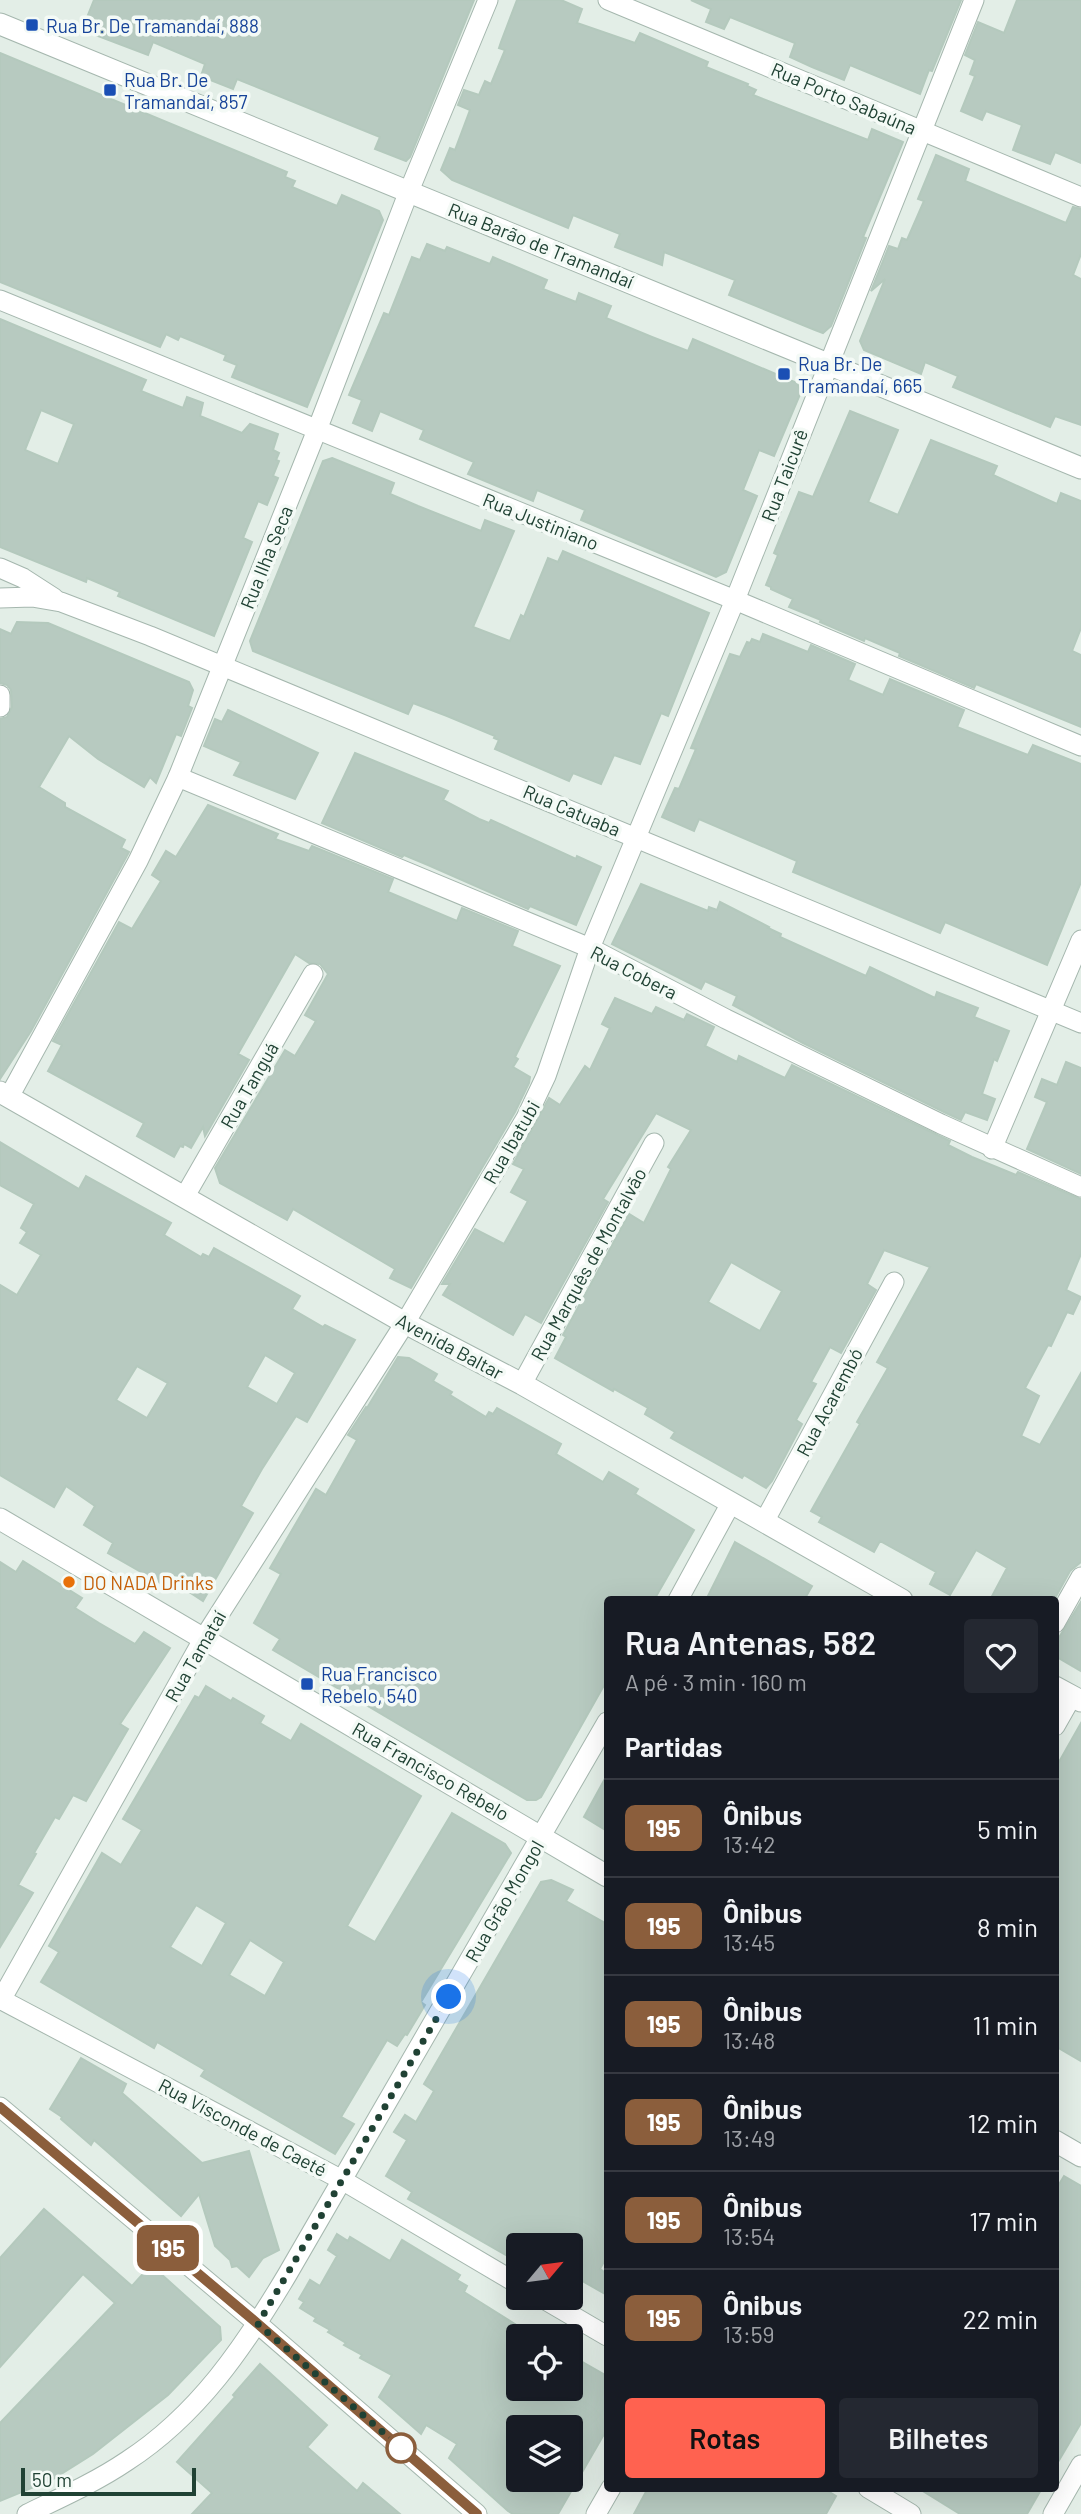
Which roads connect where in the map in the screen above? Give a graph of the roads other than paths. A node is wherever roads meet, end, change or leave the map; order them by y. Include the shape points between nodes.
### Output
1 (488, 0) edge
2 (608, 0) edge
3 (975, 0) edge
4 (0, 24) edge
5 (921, 130) junction
6 (409, 191) junction
7 (1081, 197) edge
8 (0, 300) edge
9 (827, 364) junction
10 (317, 430) junction
11 (1081, 468) edge
12 (0, 568) edge
13 (0, 598) edge
14 (735, 600) junction
15 (61, 602) junction
16 (222, 667) junction
17 (0, 695) edge
18 (0, 707) edge
19 (1081, 746) edge
20 (178, 777) junction
21 (636, 838) junction
22 (1081, 940) edge
23 (590, 948) junction
24 (313, 974) dead end
25 (1052, 1011) junction
26 (1081, 1023) edge
27 (4, 1095) edge
28 (654, 1143) dead end
29 (992, 1149) junction
30 (1081, 1187) edge
31 (185, 1196) junction
32 (894, 1282) dead end
33 (405, 1323) junction
34 (522, 1384) junction
35 (731, 1503) junction
36 (0, 1520) edge
37 (764, 1522) junction
38 (1081, 1577) edge
39 (680, 1596) edge
40 (895, 1596) edge
41 (1059, 1616) edge
42 (204, 1638) junction
43 (1070, 1695) edge
44 (1059, 1718) edge
45 (604, 1727) edge
46 (542, 1837) junction
47 (604, 1873) edge
48 (1, 2000) edge
49 (0, 2107) edge
50 (1059, 2143) edge
51 (1081, 2156) edge
52 (342, 2180) junction
53 (506, 2277) edge
54 (563, 2310) edge
55 (258, 2324) junction
56 (604, 2334) edge
57 (1081, 2465) edge
58 (440, 2481) junction
59 (609, 2492) edge
60 (875, 2492) edge
61 (27, 2514) edge
62 (463, 2514) edge
63 (477, 2514) edge
64 (596, 2514) edge
65 (911, 2514) edge
66 (1053, 2514) edge

1 - 6 street, Rua Ilha Seca
2 - 5 street, Rua Porto Sabaúna
3 - 5 street, Rua Taicurê
4 - 6 street, Rua Barão de Tramandaí
5 - 7 street, Rua Porto Sabaúna
5 - 9 street, Rua Taicurê
6 - 9 street, Rua Barão de Tramandaí
6 - 10 street, Rua Ilha Seca
8 - 10 street, Rua Justiniano
9 - 11 street, Rua Barão de Tramandaí
9 - 14 street, Rua Taicurê
10 - 14 street, Rua Justiniano
10 - 16 street, Rua Ilha Seca
12 - 15 street, Rua Catuaba
13 - 15 street, Rua Catuaba
14 - 19 street, Rua Justiniano
14 - 21 street, Rua Taicurê
15 - 16 street, Rua Catuaba
16 - 20 street, Rua Ilha Seca
16 - 21 street, Rua Catuaba
17 - 18 street
20 - 23 street, Rua Cobera
20 - 27 street, Rua Ilha Seca via 138,861
21 - 23 street, Rua Taicurê
21 - 25 street, Rua Catuaba
22 - 25 street
23 - 29 street, Rua Cobera
23 - 33 street, Rua Ibatubi via 562,1036 536,1097
24 - 31 street, Rua Tanguá
25 - 26 street, Rua Catuaba
25 - 29 street
27 - 31 street, Avenida Baltar
28 - 34 street, Rua Marquês de Montalvão
29 - 30 street, Rua Cobera
31 - 33 street, Avenida Baltar
32 - 37 street, Rua Acarembó
33 - 34 street, Avenida Baltar
33 - 42 street, Rua Tamataí
34 - 35 street, Avenida Baltar
35 - 37 street, Avenida Baltar
35 - 39 street
36 - 42 street, Rua Francisco Rebelo
37 - 40 street, Avenida Baltar
38 - 41 street
42 - 46 street, Rua Francisco Rebelo
42 - 48 street, Rua Tamataí
43 - 44 street
45 - 46 street, Rua Grão Mongol
46 - 47 street, Rua Francisco Rebelo
46 - 52 street, Rua Grão Mongol
48 - 52 street, Rua Visconde de Caeté
49 - 55 street
50 - 51 street
52 - 53 street, Rua Visconde de Caeté
52 - 55 street, Rua Grão Mongol
54 - 56 street
55 - 58 street
55 - 61 street, Rua Grão Mongol via 207,2392 169,2430 127,2462
57 - 66 street
58 - 62 street
58 - 63 street
59 - 64 street
60 - 65 street

